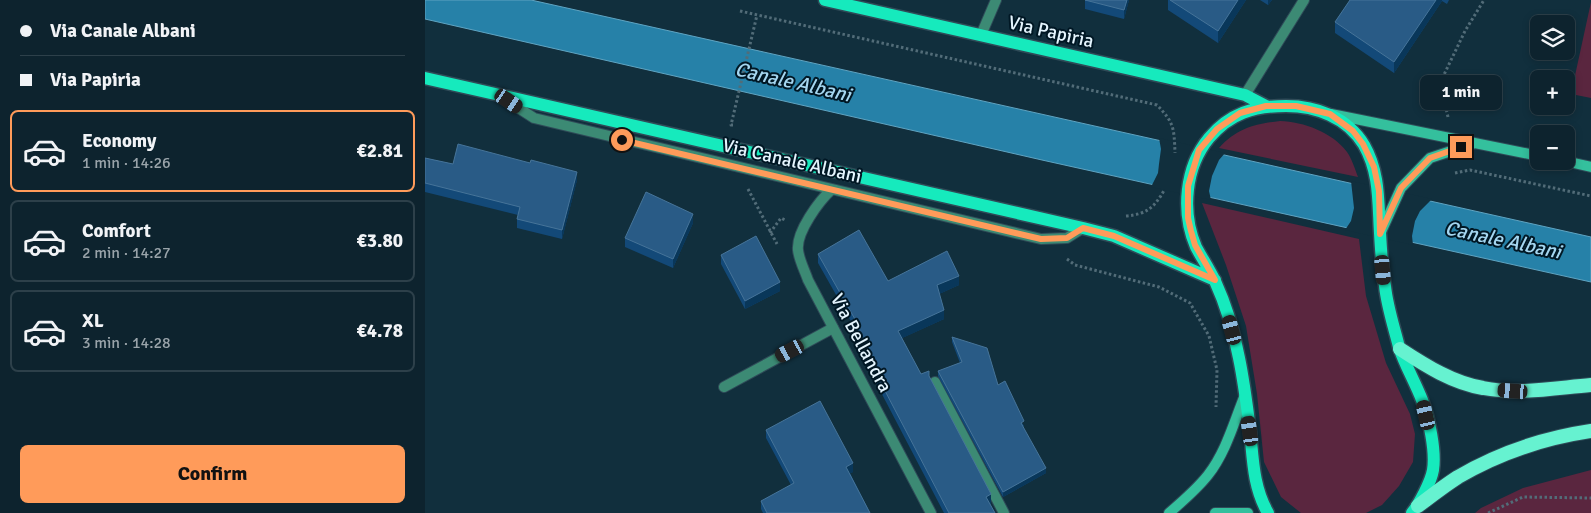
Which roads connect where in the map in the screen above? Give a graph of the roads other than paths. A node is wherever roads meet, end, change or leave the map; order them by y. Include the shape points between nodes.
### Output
1 (825, 0) edge
2 (996, 0) edge
3 (1304, 0) edge
4 (981, 35) junction
5 (425, 78) edge
6 (497, 93) junction
7 (1245, 95) junction
8 (1266, 106) junction
9 (1330, 114) junction
10 (1476, 142) junction
11 (1530, 154) edge
12 (1575, 163) edge
13 (1591, 167) edge
14 (831, 189) junction
15 (1083, 228) junction
16 (1380, 234) junction
17 (1215, 280) junction
18 (833, 328) junction
19 (1400, 349) junction
20 (935, 382) dead end
21 (1591, 385) edge
22 (724, 387) dead end
23 (1245, 395) junction
24 (1591, 431) edge
25 (1415, 510) edge
26 (931, 513) edge
27 (1004, 513) edge
28 (1169, 513) edge
29 (1215, 513) edge
30 (1248, 513) edge
31 (1268, 513) edge

1 - 4 main road, Via Papiria
2 - 4 street
3 - 7 street
4 - 7 main road, Via Papiria
5 - 6 main road, Via Canale Albani
6 - 14 street, Via Canale Albani via 534,118
6 - 15 main road, Via Canale Albani
7 - 8 main road, Via Papiria
8 - 9 main road via 1296,106
8 - 17 main road via 1240,113 1217,129 1199,150 1188,186 1188,218 1195,245
9 - 10 main road
9 - 16 main road via 1353,131 1374,167 1379,191
10 - 11 main road
10 - 16 main road via 1430,158 1401,188
12 - 13 main road
14 - 15 street, Via Canale Albani via 1041,239 1067,238
14 - 18 street, Via Bellandra via 819,201 803,231 798,249 807,280
15 - 17 main road, Via Canale Albani via 1114,236
16 - 19 main road via 1385,289
17 - 23 main road via 1239,357
18 - 22 street
18 - 26 street, Via Bellandra
19 - 21 highway via 1439,372 1482,388 1521,391
19 - 25 main road via 1422,401 1433,443 1433,471
20 - 27 street
23 - 28 main road via 1223,450 1208,475
23 - 31 main road via 1254,471 1261,500
24 - 25 highway via 1515,450 1457,478
29 - 30 main road

